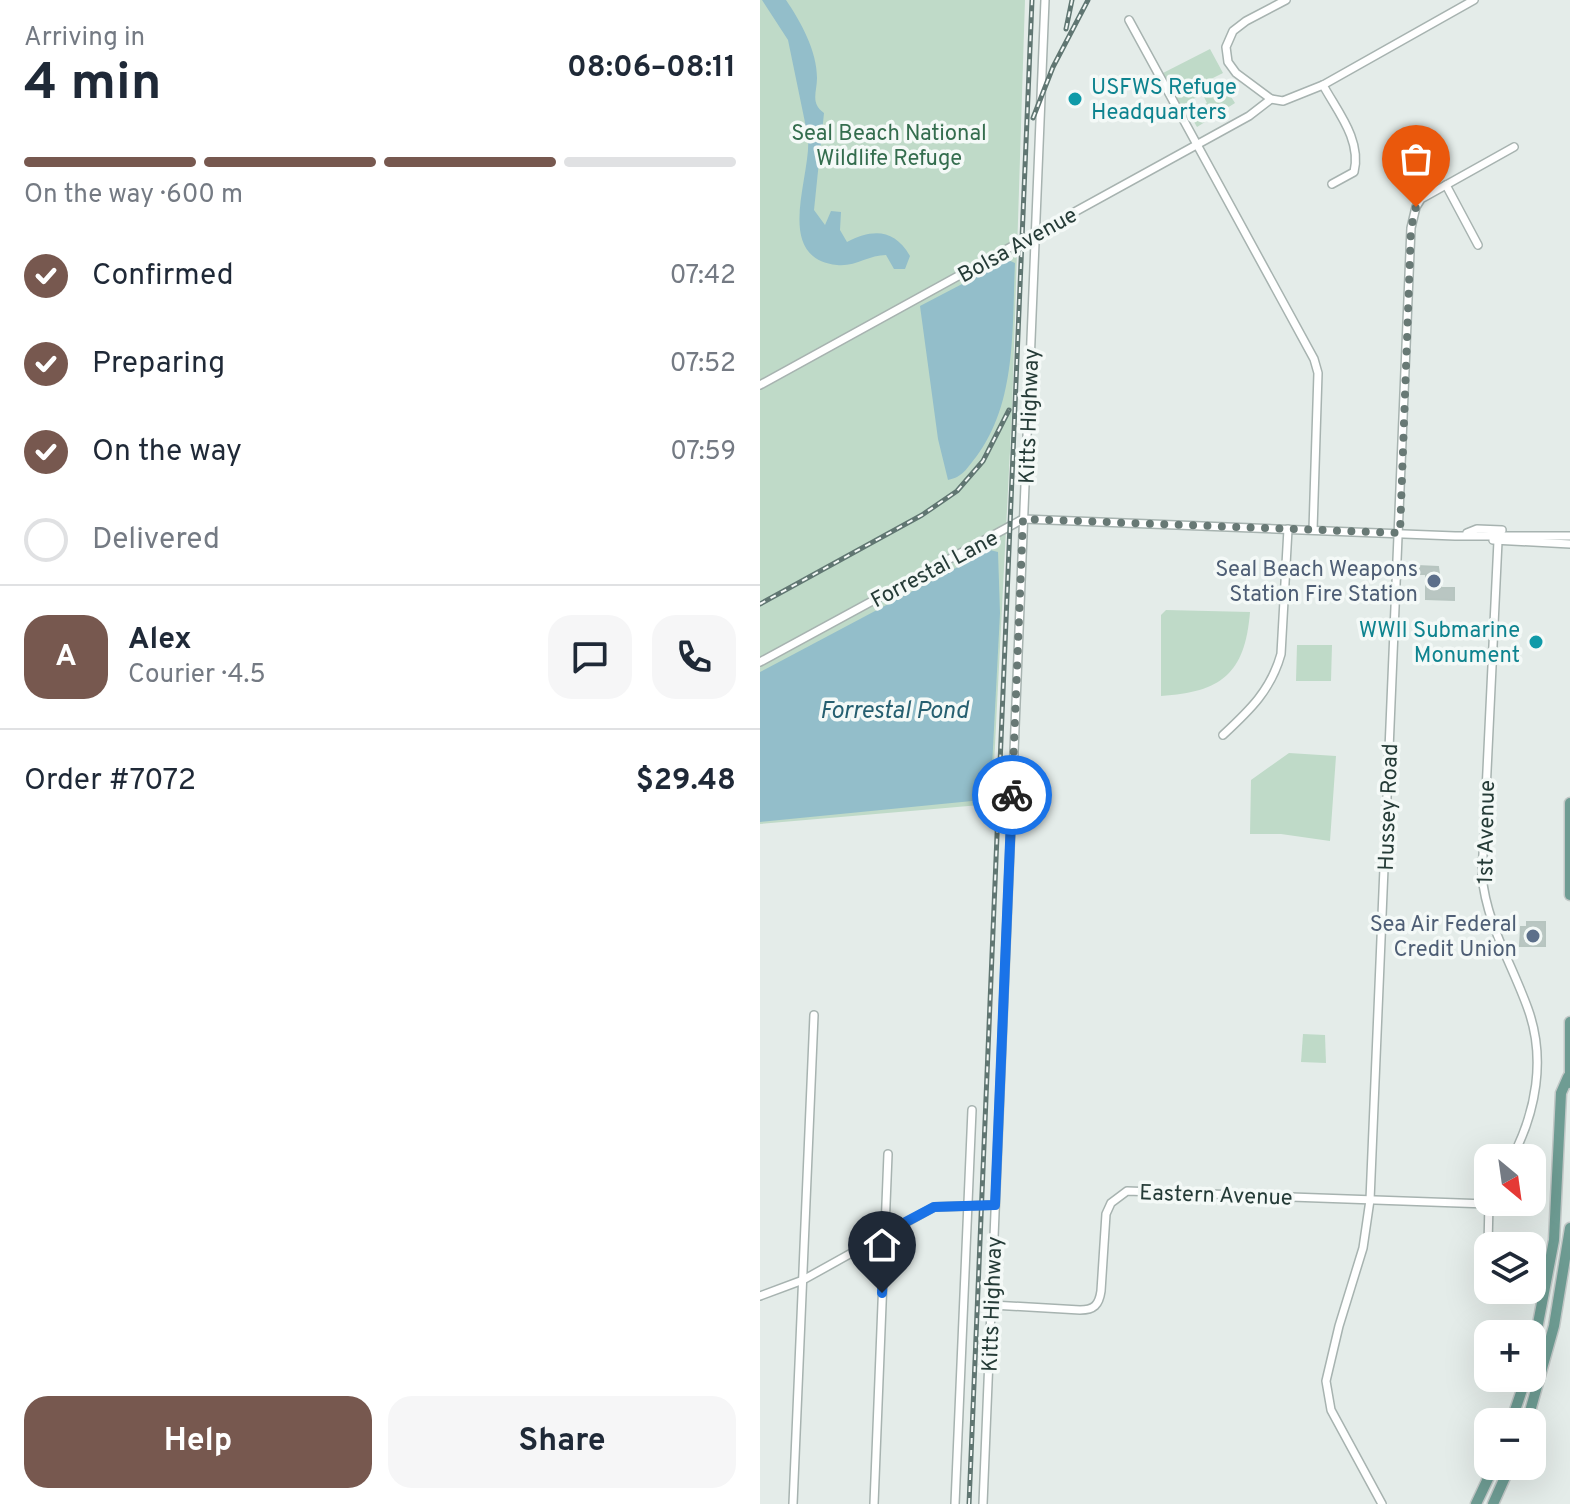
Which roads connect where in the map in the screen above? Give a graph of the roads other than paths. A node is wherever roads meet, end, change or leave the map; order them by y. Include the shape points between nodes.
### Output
1 (1045, 0) edge
2 (1286, 0) edge
3 (1474, 0) edge
4 (1129, 20) dead end
5 (1323, 85) junction
6 (1271, 99) junction
7 (1198, 144) junction
8 (1514, 147) dead end
9 (1332, 184) dead end
10 (1446, 185) junction
11 (1035, 233) junction
12 (1478, 245) dead end
13 (760, 385) edge
14 (1023, 519) junction
15 (1288, 529) junction
16 (1313, 530) junction
17 (1400, 533) junction
18 (1459, 535) junction
19 (1570, 536) edge
20 (1498, 541) junction
21 (1570, 544) edge
22 (760, 662) edge
23 (1223, 735) dead end
24 (1570, 803) edge
25 (1570, 895) edge
26 (814, 1015) dead end
27 (1570, 1022) edge
28 (1569, 1080) edge
29 (972, 1110) dead end
30 (1518, 1144) edge
31 (888, 1154) dead end
32 (1370, 1200) junction
33 (1474, 1203) edge
34 (995, 1205) junction
35 (968, 1207) junction
36 (1570, 1228) edge
37 (885, 1233) junction
38 (803, 1280) junction
39 (760, 1296) edge
40 (992, 1305) junction
41 (1541, 1320) edge
42 (1546, 1324) edge
43 (1554, 1326) junction
44 (1531, 1408) edge
45 (1487, 1480) edge
46 (1504, 1480) edge
47 (793, 1504) edge
48 (874, 1504) edge
49 (955, 1504) edge
50 (983, 1504) edge
51 (1382, 1504) edge
52 (1476, 1504) edge
53 (1493, 1504) edge

1 - 11 street, Kitts Highway
2 - 6 street via 1233,31 1226,47 1232,69
3 - 5 street
4 - 7 street
5 - 6 street via 1298,97
5 - 9 street via 1349,132 1356,163 1354,172
6 - 7 street, Bolsa Avenue
7 - 11 street, Bolsa Avenue
7 - 16 street via 1318,373
8 - 10 street, Hussey Road
10 - 12 street
10 - 17 street, Hussey Road via 1421,199 1412,217
11 - 13 street, Bolsa Avenue
11 - 14 street, Kitts Highway
14 - 15 street, Forrestal Lane
14 - 22 street, Forrestal Lane
14 - 34 street, Kitts Highway
15 - 16 street, Forrestal Lane
15 - 23 street via 1276,673 1258,702
16 - 17 street, Forrestal Lane
17 - 18 street, Forrestal Lane
17 - 32 street, Hussey Road
18 - 19 street, Forrestal Lane
18 - 20 street, Forrestal Lane
20 - 21 street, Forrestal Lane
20 - 30 street, 1st Avenue via 1482,883 1497,937 1528,1009 1537,1051 1535,1098
24 - 25 main road
26 - 38 street
27 - 28 main road
28 - 41 main road via 1561,1093 1554,1240
29 - 35 street
31 - 37 street
32 - 33 street, Eastern Avenue
32 - 40 street, Eastern Avenue via 1127,1191 1106,1214 1100,1301 1094,1307
32 - 51 street, Hussey Road via 1366,1238 1326,1381 1331,1410
34 - 35 street
34 - 40 street, Kitts Highway
35 - 37 street via 934,1207
35 - 49 street
36 - 43 main road
37 - 38 street
37 - 48 street
38 - 39 street
38 - 47 street
40 - 50 street, Kitts Highway
42 - 43 main road
43 - 44 main road
45 - 52 main road
46 - 53 main road

